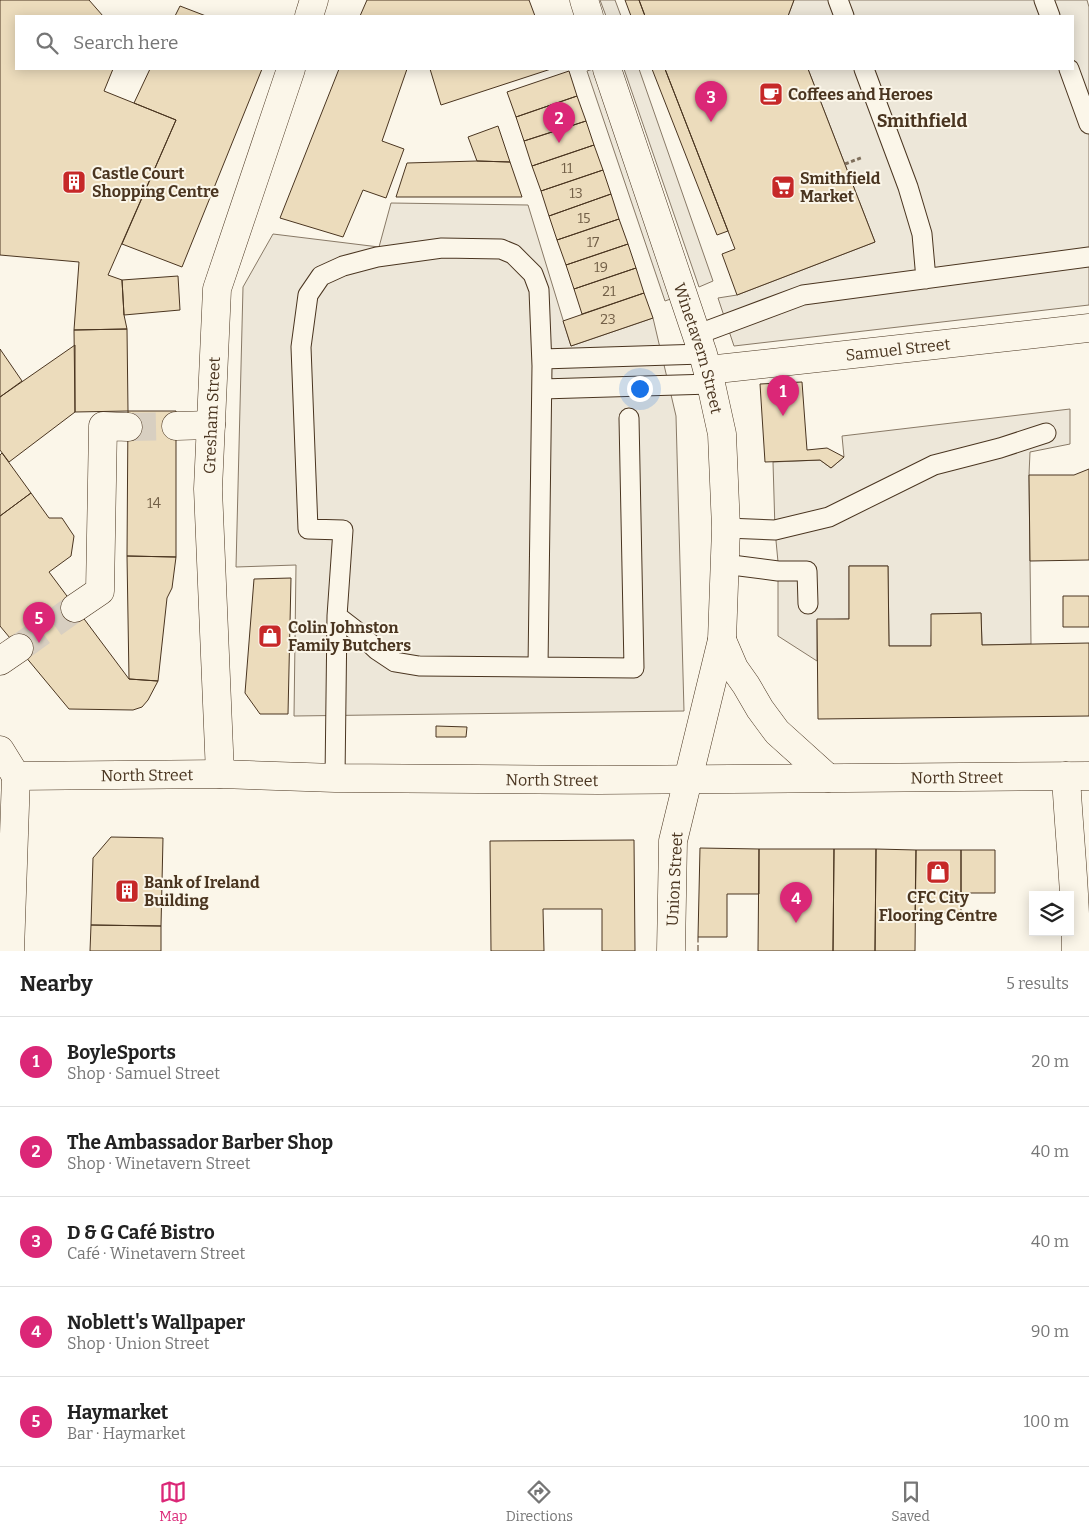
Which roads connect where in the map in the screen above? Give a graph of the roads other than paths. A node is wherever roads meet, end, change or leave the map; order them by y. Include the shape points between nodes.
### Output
1 (314, 0) edge
2 (584, 0) edge
3 (838, 0) edge
4 (1044, 0) edge
5 (309, 15) edge
6 (589, 15) edge
7 (844, 15) edge
8 (1050, 15) edge
9 (291, 70) edge
10 (607, 70) edge
11 (864, 70) edge
12 (1069, 70) edge
13 (1089, 124) edge
14 (1089, 257) edge
15 (926, 279) junction
16 (1089, 328) edge
17 (542, 359) junction
18 (705, 361) junction
19 (542, 389) junction
20 (629, 418) dead end
21 (211, 425) junction
22 (176, 426) tunnel mouth
23 (128, 427) tunnel mouth
24 (1046, 433) dead end
25 (726, 528) junction
26 (724, 564) junction
27 (808, 604) dead end
28 (76, 608) tunnel mouth
29 (337, 616) junction
30 (722, 640) junction
31 (538, 667) junction
32 (0, 750) edge
33 (220, 774) junction
34 (16, 776) junction
35 (1077, 776) edge
36 (335, 778) junction
37 (688, 778) junction
38 (828, 778) junction
39 (10, 951) edge
40 (671, 951) edge
41 (1076, 951) edge

1 - 5 street
2 - 6 street
3 - 7 lane
4 - 8 lane
9 - 21 street, Gresham Street via 217,289
10 - 18 street, Winetavern Street
11 - 15 lane via 922,234
12 - 13 lane
14 - 15 lane
15 - 18 lane via 803,296
16 - 18 street, Samuel Street
17 - 18 lane
17 - 19 lane
17 - 29 lane via 539,290 533,274 513,254 501,249 442,248 377,257 321,276 308,295 302,347 308,530 342,530
18 - 19 lane
18 - 25 street, Winetavern Street via 722,434
19 - 31 lane
20 - 31 lane via 634,668
21 - 22 street
21 - 33 street, Gresham Street via 208,489
23 - 28 street via 103,426 100,591
24 - 25 lane via 934,465 829,517 775,530
25 - 26 street, Winetavern Street
26 - 27 lane via 807,571
26 - 30 street, Winetavern Street
29 - 31 lane via 395,662 419,666
29 - 36 lane
30 - 37 street, Winetavern Street
30 - 38 street, Winetavern Street via 734,668 777,732
32 - 34 street
33 - 34 street, North Street
33 - 36 street, North Street
34 - 39 street
35 - 38 street, North Street
35 - 41 street via 1069,843 1076,912
36 - 37 street, North Street
37 - 38 street, North Street
37 - 40 street, Union Street via 673,841

